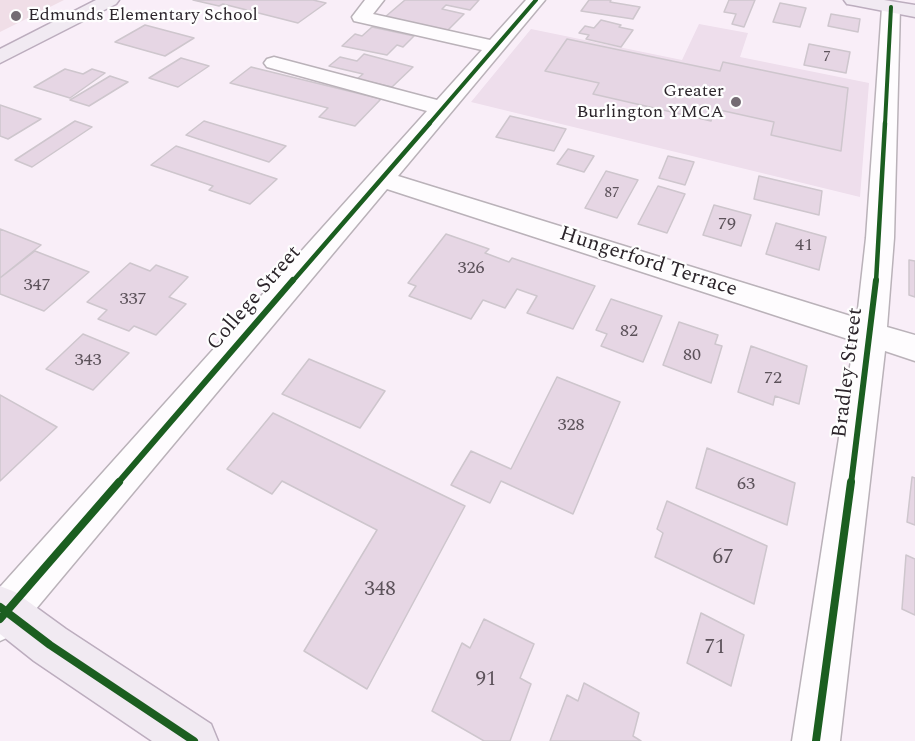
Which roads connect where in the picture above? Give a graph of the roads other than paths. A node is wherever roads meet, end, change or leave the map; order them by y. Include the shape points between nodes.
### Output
1 (110, 0) edge
2 (375, 0) edge
3 (536, 0) edge
4 (853, 0) edge
5 (907, 7) edge
6 (495, 47) junction
7 (0, 57) edge
8 (274, 63) dead end
9 (442, 108) junction
10 (381, 179) junction
11 (872, 334) junction
12 (915, 348) edge
13 (2, 613) edge
14 (194, 741) edge
15 (816, 741) edge

1 - 7 main road
2 - 6 street via 361,16
3 - 6 street, College Street
4 - 5 main road
5 - 11 street, Bradley Street
6 - 9 street, College Street
8 - 9 street
9 - 10 street, College Street
10 - 11 street, Hungerford Terrace
10 - 13 street, College Street
11 - 12 street, Hungerford Terrace
11 - 15 street, Bradley Street
13 - 14 main road

